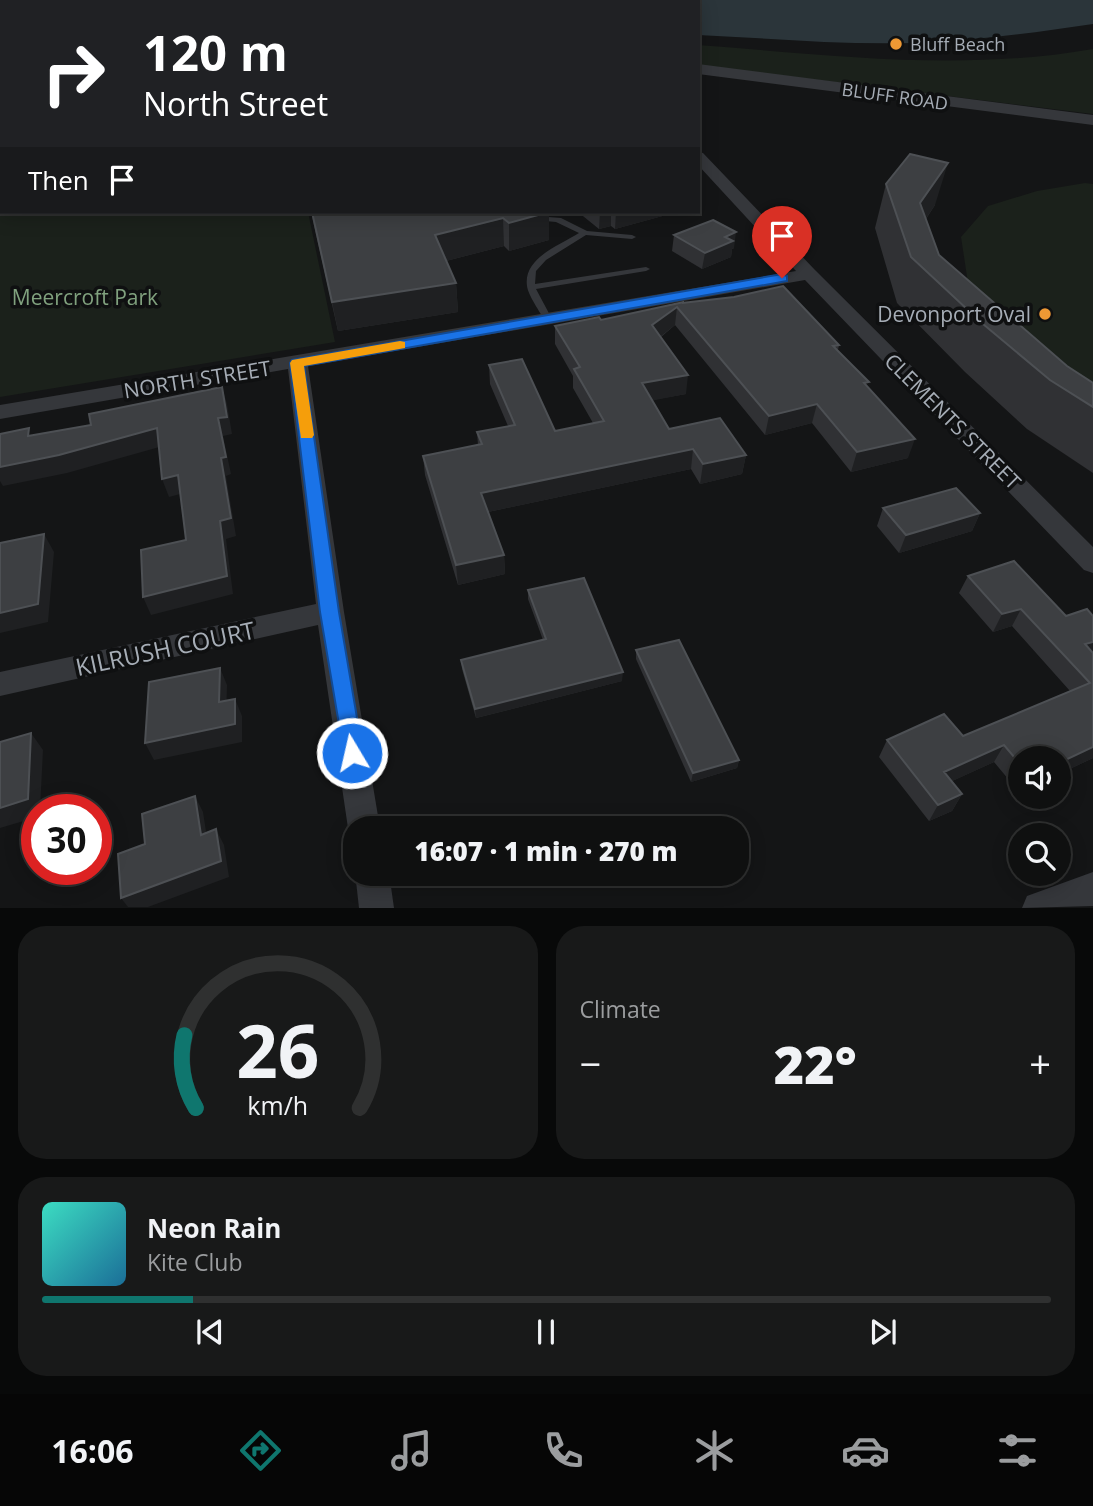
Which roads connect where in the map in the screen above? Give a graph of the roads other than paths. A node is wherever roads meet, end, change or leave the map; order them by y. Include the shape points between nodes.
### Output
1 (700, 69) edge
2 (1093, 120) edge
3 (700, 158) edge
4 (529, 219) edge
5 (585, 233) junction
6 (632, 237) dead end
7 (646, 269) dead end
8 (808, 274) junction
9 (531, 287) junction
10 (548, 319) junction
11 (297, 363) junction
12 (0, 412) edge
13 (1093, 563) edge
14 (330, 612) junction
15 (0, 684) edge
16 (362, 816) edge
17 (374, 886) edge
18 (1093, 889) edge
19 (377, 908) edge
20 (1039, 908) edge

1 - 2 street, BLUFF ROAD
3 - 8 street, CLEMENTS STREET
4 - 5 lane via 558,220
5 - 6 lane
5 - 9 lane via 543,258 532,271
7 - 9 lane
8 - 10 street, NORTH STREET
8 - 13 street, CLEMENTS STREET
9 - 10 lane
10 - 11 street, NORTH STREET
11 - 12 street, NORTH STREET
11 - 14 street
14 - 15 street, KILRUSH COURT
14 - 16 street
17 - 19 street
18 - 20 street

